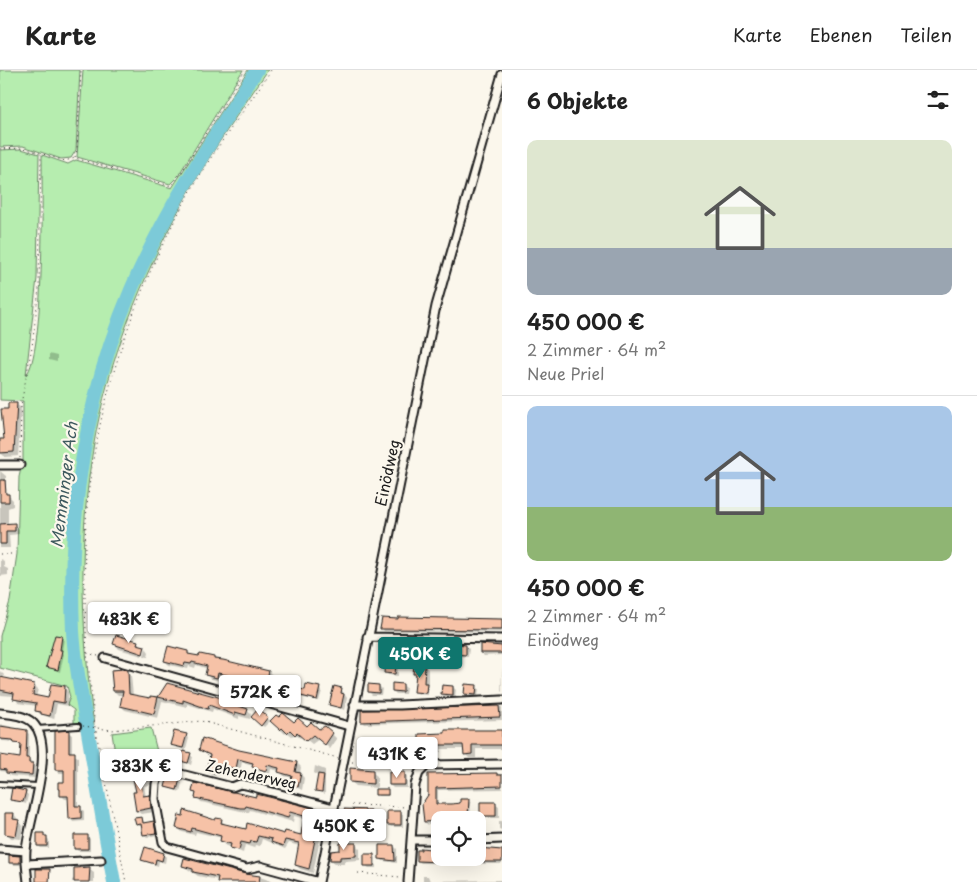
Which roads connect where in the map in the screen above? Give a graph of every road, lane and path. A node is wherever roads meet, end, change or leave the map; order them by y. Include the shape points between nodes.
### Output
1 (81, 70) edge
2 (245, 70) edge
3 (271, 70) edge
4 (502, 74) edge
5 (0, 148) edge
6 (41, 153) junction
7 (74, 158) junction
8 (0, 465) edge
9 (20, 465) joint
10 (0, 554) edge
11 (16, 554) dead end
12 (368, 637) junction
13 (502, 639) edge
14 (87, 653) junction
15 (105, 658) joint
16 (502, 700) edge
17 (354, 705) junction
18 (0, 712) edge
19 (78, 726) joint
20 (96, 726) junction
21 (349, 726) junction
22 (36, 728) junction
23 (343, 761) junction
24 (502, 764) edge
25 (423, 768) junction
26 (0, 784) edge
27 (38, 786) junction
28 (352, 806) dead end
29 (413, 807) junction
30 (333, 808) junction
31 (502, 839) edge
32 (411, 840) junction
33 (431, 840) edge
34 (486, 840) edge
35 (0, 849) edge
36 (26, 851) junction
37 (101, 860) dead end
38 (27, 864) junction
39 (358, 873) dead end
40 (408, 880) edge
41 (28, 882) edge
42 (126, 882) edge
43 (319, 882) edge

1 - 7 path
2 - 7 path via 171,186
3 - 14 path via 209,161 176,218 124,339 93,462 85,553
4 - 12 street, Einödweg via 440,288
5 - 6 path
6 - 7 path via 65,161
6 - 9 path via 38,288 32,347 21,404
8 - 9 street
10 - 11 path
12 - 13 street
12 - 17 street, Einödweg
14 - 15 path
14 - 20 path
15 - 21 street
16 - 17 street via 400,706
17 - 21 street, Einödweg
18 - 22 street via 26,719
19 - 20 path
19 - 22 lane
20 - 23 path via 112,730 201,721
20 - 42 path
21 - 23 street, Einödweg
22 - 27 street via 42,757
23 - 25 path
23 - 30 street, Einödweg
24 - 25 street via 431,764
25 - 29 street via 416,778
26 - 27 lane
27 - 36 street
28 - 29 path
29 - 32 street
30 - 43 street, Einödweg
30 - 43 street, Zehenderweg via 246,785 232,787 169,770 160,772 155,790 163,842 167,847 247,869 260,866
31 - 34 street
32 - 33 street
32 - 40 street
35 - 36 street
36 - 38 street
37 - 38 street
38 - 41 street
39 - 40 path

